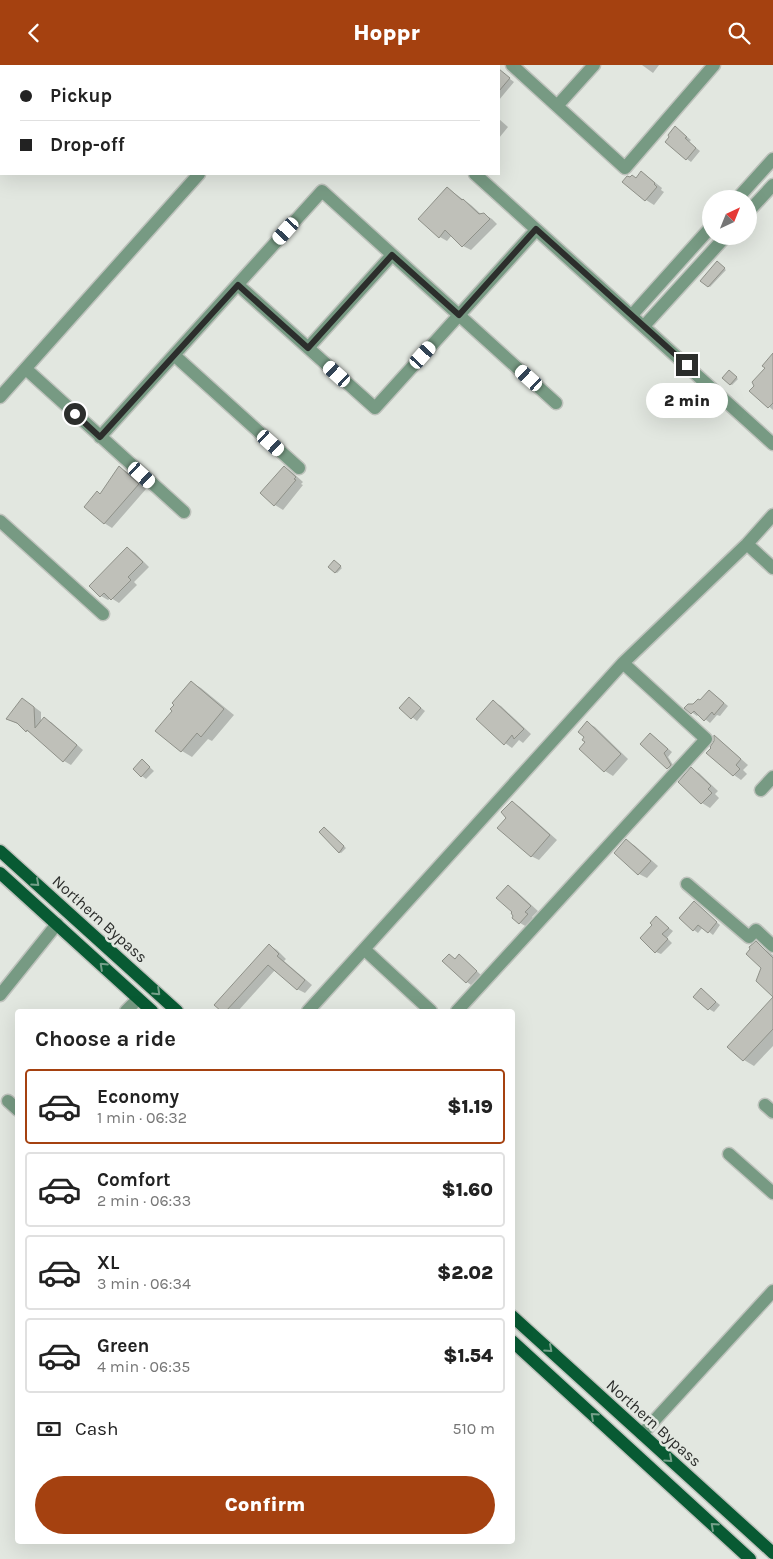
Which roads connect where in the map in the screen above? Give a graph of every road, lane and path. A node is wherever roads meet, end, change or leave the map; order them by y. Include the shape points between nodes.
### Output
1 (512, 65) edge
2 (594, 65) edge
3 (709, 67) edge
4 (557, 106) junction
5 (773, 159) edge
6 (198, 175) edge
7 (476, 175) edge
8 (773, 185) edge
9 (745, 190) edge
10 (758, 201) edge
11 (536, 229) junction
12 (702, 237) edge
13 (718, 245) edge
14 (392, 255) junction
15 (238, 285) junction
16 (459, 315) junction
17 (632, 315) junction
18 (644, 326) junction
19 (308, 348) junction
20 (174, 355) junction
21 (26, 369) junction
22 (0, 397) edge
23 (556, 403) dead end
24 (100, 437) junction
25 (773, 444) edge
26 (299, 468) dead end
27 (184, 512) dead end
28 (773, 515) edge
29 (0, 521) edge
30 (747, 544) junction
31 (773, 568) edge
32 (103, 614) dead end
33 (623, 663) junction
34 (772, 779) edge
35 (761, 790) dead end
36 (0, 851) edge
37 (0, 873) edge
38 (687, 884) dead end
39 (57, 924) junction
40 (773, 946) edge
41 (364, 949) junction
42 (0, 995) edge
43 (138, 999) junction
44 (128, 1009) edge
45 (150, 1009) edge
46 (176, 1009) edge
47 (310, 1009) edge
48 (429, 1009) edge
49 (459, 1009) edge
50 (8, 1101) dead end
51 (15, 1107) edge
52 (729, 1153) dead end
53 (773, 1193) edge
54 (773, 1291) edge
55 (515, 1320) edge
56 (515, 1344) edge
57 (642, 1434) junction
58 (746, 1528) junction
59 (733, 1543) junction
60 (773, 1553) edge
61 (750, 1559) edge

1 - 4 street
2 - 4 street
3 - 4 street via 625,168
5 - 9 street
6 - 21 street
7 - 11 street
8 - 10 street
11 - 16 street
11 - 17 street
12 - 17 street
13 - 18 street
14 - 15 street via 322,191
14 - 16 street
14 - 19 street
15 - 19 street
15 - 20 street
16 - 19 street via 375,408
16 - 23 street
17 - 18 street
18 - 25 street
20 - 24 street
20 - 26 street
21 - 22 street
21 - 24 street
24 - 27 street
28 - 30 street
29 - 32 street
30 - 31 street
30 - 33 street
33 - 41 street
33 - 49 street via 706,739
34 - 35 street
36 -> 46 main road, Northern Bypass
37 - 39 main road, Northern Bypass
38 - 40 street via 749,937 756,930
39 - 42 street
43 -> 39 main road, Northern Bypass
41 - 47 street
41 - 48 street
43 - 44 street
43 - 45 main road, Northern Bypass
50 - 51 street
52 - 53 street
54 - 57 street
55 -> 57 main road, Northern Bypass
59 -> 56 main road
57 -> 58 main road, Northern Bypass
58 - 59 main road
58 - 60 main road, Northern Bypass
59 - 61 main road

